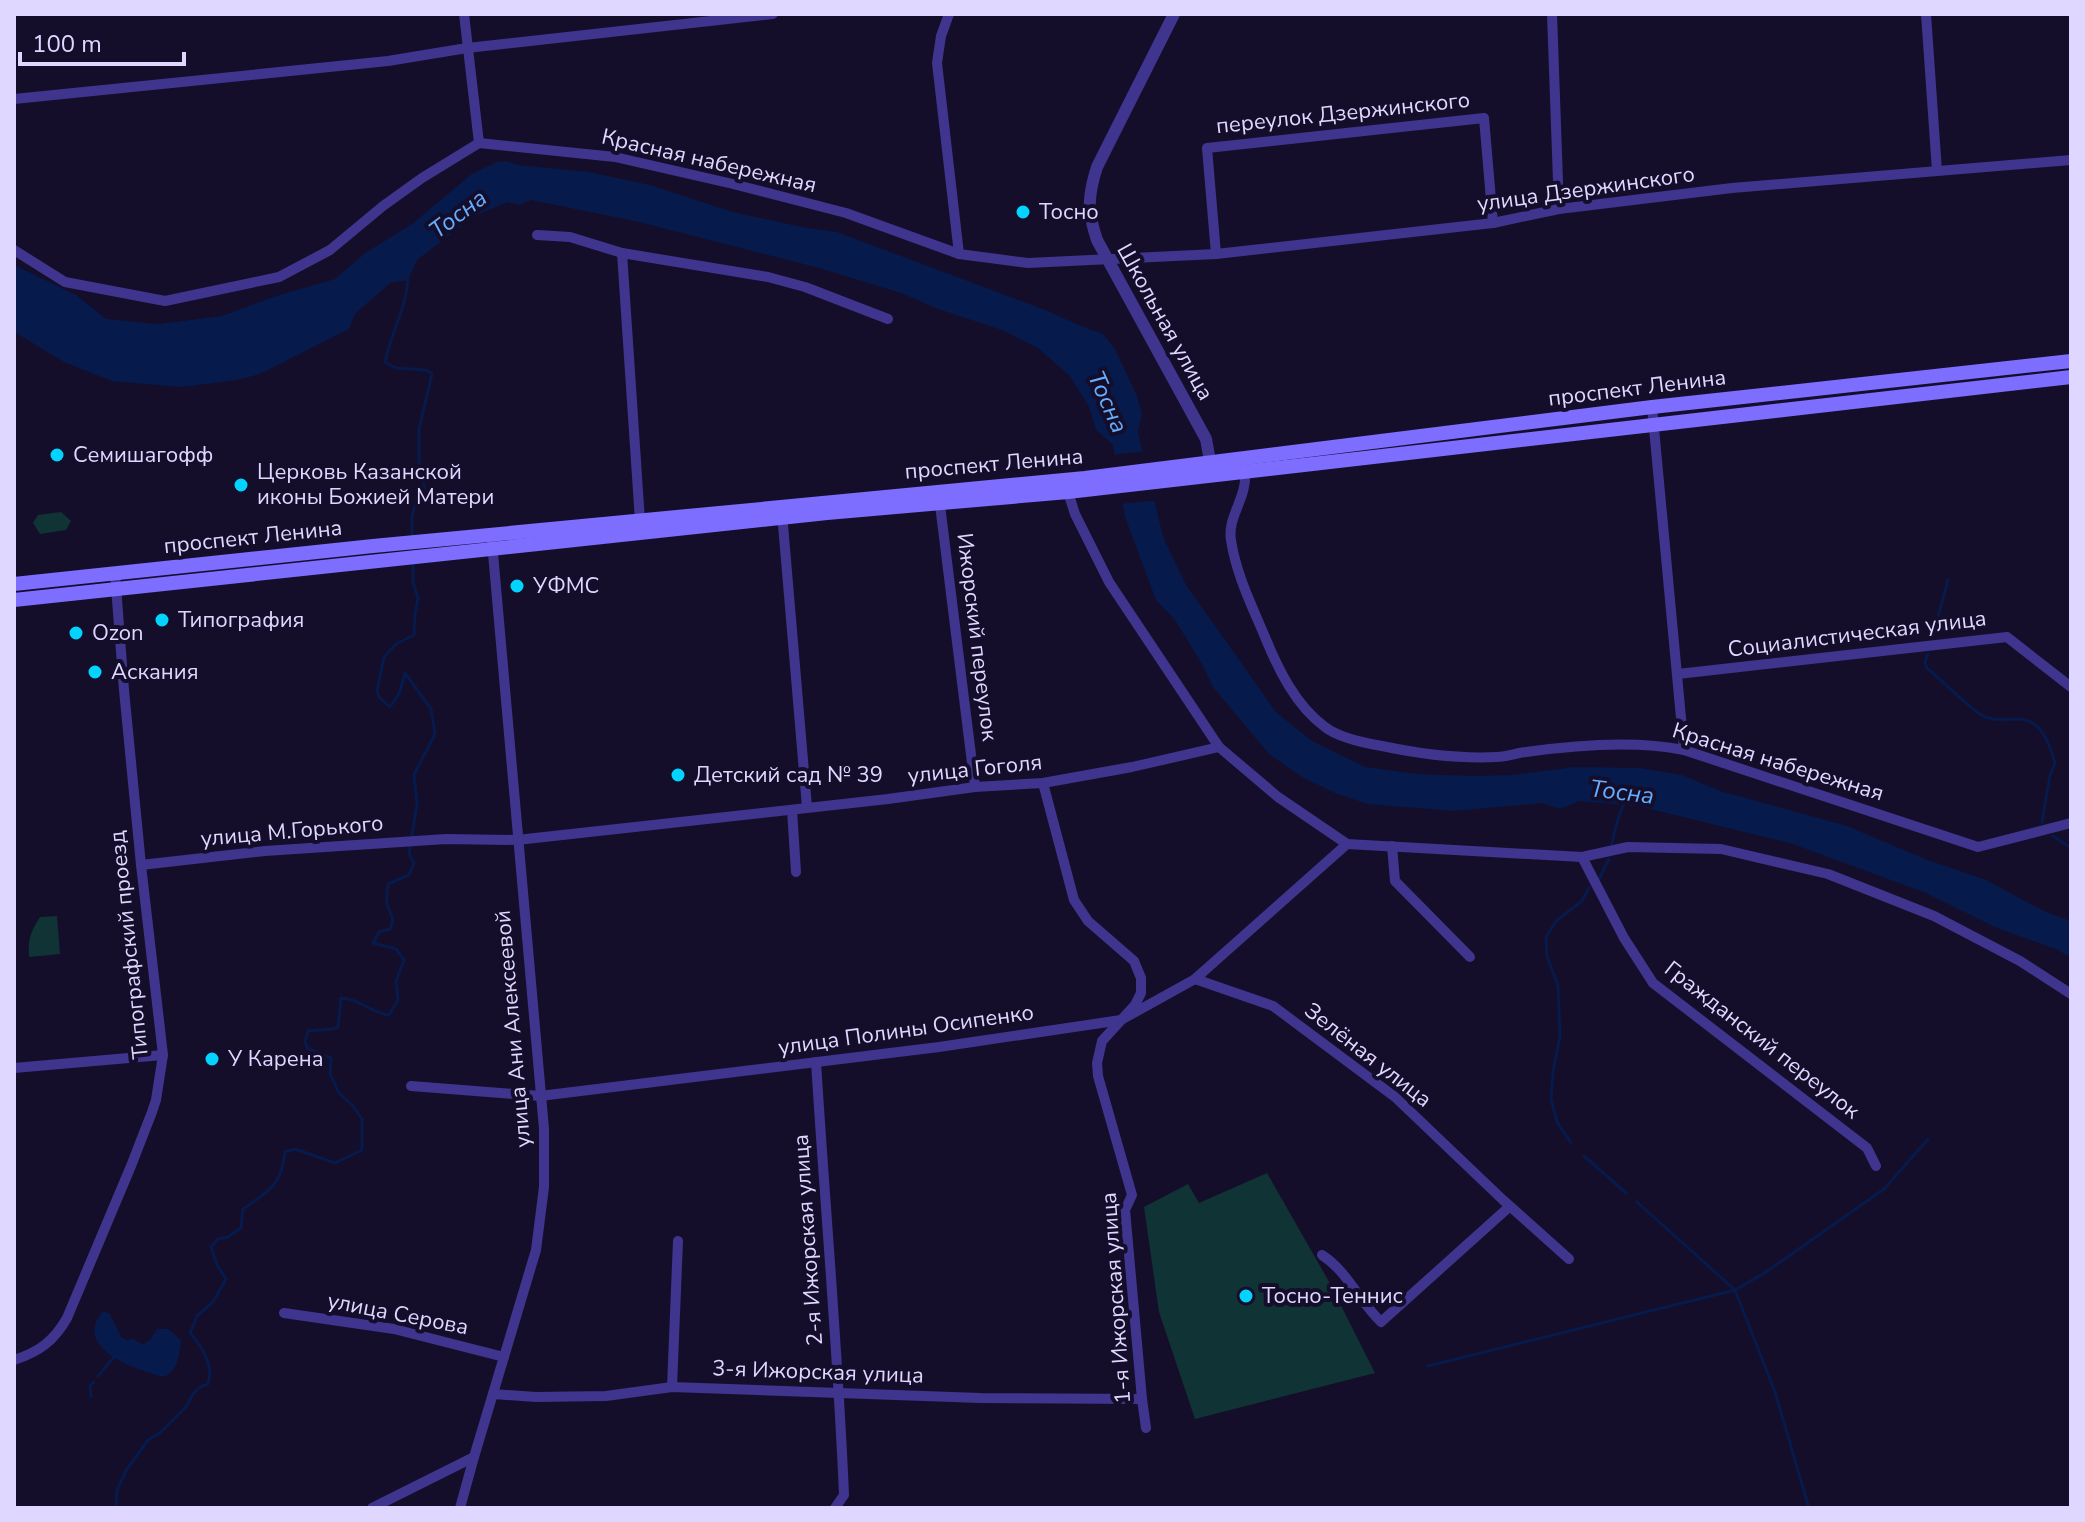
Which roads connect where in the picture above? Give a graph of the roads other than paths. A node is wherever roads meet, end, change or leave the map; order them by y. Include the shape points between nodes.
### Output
1 (464, 14) edge
2 (773, 14) edge
3 (949, 14) edge
4 (1174, 14) edge
5 (1552, 14) edge
6 (1926, 14) edge
7 (467, 48) junction
8 (14, 99) edge
9 (479, 143) junction
10 (2071, 160) edge
11 (1937, 171) junction
12 (1559, 209) junction
13 (1493, 223) junction
14 (537, 235) dead end
15 (14, 250) edge
16 (622, 253) junction
17 (959, 254) junction
18 (1216, 254) junction
19 (1107, 259) junction
20 (888, 319) dead end
21 (2071, 361) edge
22 (2071, 377) edge
23 (1652, 407) junction
24 (1654, 424) junction
25 (1212, 469) junction
26 (1245, 470) junction
27 (1085, 484) junction
28 (1068, 492) junction
29 (939, 497) junction
30 (782, 512) junction
31 (640, 521) junction
32 (492, 542) junction
33 (116, 581) junction
34 (14, 584) edge
35 (14, 600) edge
36 (1678, 674) junction
37 (2071, 687) edge
38 (1219, 747) junction
39 (1684, 750) junction
40 (1043, 783) junction
41 (975, 787) junction
42 (807, 807) junction
43 (792, 810) junction
44 (2071, 823) edge
45 (446, 839) joint
46 (517, 840) junction
47 (1347, 844) junction
48 (1392, 846) junction
49 (1582, 857) junction
50 (141, 865) junction
51 (796, 872) dead end
52 (1470, 957) dead end
53 (1195, 979) junction
54 (2071, 994) edge
55 (1121, 1020) junction
56 (163, 1055) junction
57 (816, 1062) junction
58 (14, 1068) edge
59 (411, 1086) dead end
60 (540, 1096) junction
61 (1876, 1166) dead end
62 (1509, 1207) junction
63 (678, 1241) dead end
64 (1322, 1255) dead end
65 (1569, 1259) dead end
66 (284, 1313) dead end
67 (504, 1357) junction
68 (14, 1360) edge
69 (672, 1387) junction
70 (839, 1392) junction
71 (493, 1394) junction
72 (1142, 1399) junction
73 (1146, 1428) dead end
74 (474, 1457) junction
75 (372, 1508) edge
76 (460, 1508) edge
77 (835, 1508) edge

1 - 7 street
2 - 7 street
3 - 17 street via 937,63
4 - 19 street, Школьная улица via 1090,187 1090,220
5 - 12 street
6 - 11 street
7 - 8 street via 388,61
7 - 9 street
9 - 15 street via 383,206 330,250 279,277 165,301 65,282
9 - 17 street, Красная набережная via 615,157 733,184 846,213
10 - 11 street, улица Дзержинского
11 - 12 street, улица Дзержинского
12 - 13 street, улица Дзержинского
13 - 18 street, улица Дзержинского
13 - 18 street, переулок Дзержинского via 1484,118 1207,148
14 - 16 street via 570,237
16 - 20 street via 768,277
16 - 31 street
17 - 19 street, Красная набережная via 1028,263
18 - 19 street, улица Дзержинского
19 - 25 street, Школьная улица via 1206,439
21 - 23 main road, проспект Ленина
22 - 24 main road, проспект Ленина
23 - 24 street
23 - 25 main road, проспект Ленина
24 - 26 main road, проспект Ленина
24 - 36 street
25 - 26 main road, проспект Ленина
25 - 27 main road, проспект Ленина
26 - 39 street, Красная набережная via 1246,484 1230,536 1235,563 1275,662 1307,713 1328,730 1363,742 1450,757 1601,746
27 - 28 main road, проспект Ленина
27 - 29 main road, проспект Ленина
28 - 29 main road, проспект Ленина
28 - 38 street via 1109,582
29 - 30 main road, проспект Ленина
29 - 41 street, Ижорский переулок
30 - 31 main road, проспект Ленина
30 - 32 main road, проспект Ленина
30 - 42 street
31 - 32 main road, проспект Ленина
32 - 33 main road, проспект Ленина
32 - 46 street, улица Ани Алексеевой
33 - 34 main road, проспект Ленина
33 - 35 main road, проспект Ленина
33 - 50 street, Типографский проезд
36 - 37 street, Социалистическая улица via 2007,637
36 - 39 street
38 - 40 street, улица Гоголя
38 - 47 street via 1278,797
39 - 44 street, Красная набережная via 1978,847
40 - 41 street, улица Гоголя
40 - 55 street, 1-я Ижорская улица via 1074,900 1088,921 1134,961 1141,978 1141,993
41 - 42 street, улица Гоголя
42 - 43 street, улица Гоголя
43 - 46 street, улица Гоголя
43 - 51 street
45 - 46 street, улица Гоголя
45 - 50 street, улица М.Горького
46 - 60 street, улица Ани Алексеевой
47 - 48 street
47 - 53 street, улица Полины Осипенко
48 - 49 street
48 - 52 street via 1395,881
49 - 54 street via 1628,847 1721,849 1828,874 1934,916
49 - 61 street, Гражданский переулок via 1653,983 1867,1148
50 - 56 street, Типографский проезд
53 - 55 street, улица Полины Осипенко
53 - 62 street, Зелёная улица via 1273,1006 1395,1097
55 - 57 street, улица Полины Осипенко
55 - 72 street, 1-я Ижорская улица via 1102,1041 1097,1063 1132,1195 1125,1210
56 - 58 street
56 - 68 street, Типографский проезд via 156,1100 72,1308 46,1346
57 - 60 street, улица Полины Осипенко
57 - 70 street, 2-я Ижорская улица
59 - 60 street, улица Полины Осипенко
60 - 67 street, улица Ани Алексеевой via 542,1213
62 - 64 street via 1381,1322
62 - 65 street, Зелёная улица
63 - 69 street
66 - 67 street, улица Серова via 394,1329
67 - 71 street, улица Ани Алексеевой
69 - 70 street, 3-я Ижорская улица
69 - 71 street, 3-я Ижорская улица via 593,1397
70 - 72 street, 3-я Ижорская улица
70 - 77 street, 2-я Ижорская улица via 844,1495
71 - 74 street, улица Ани Алексеевой
72 - 73 street, 1-я Ижорская улица
74 - 75 street
74 - 76 street, улица Ани Алексеевой

